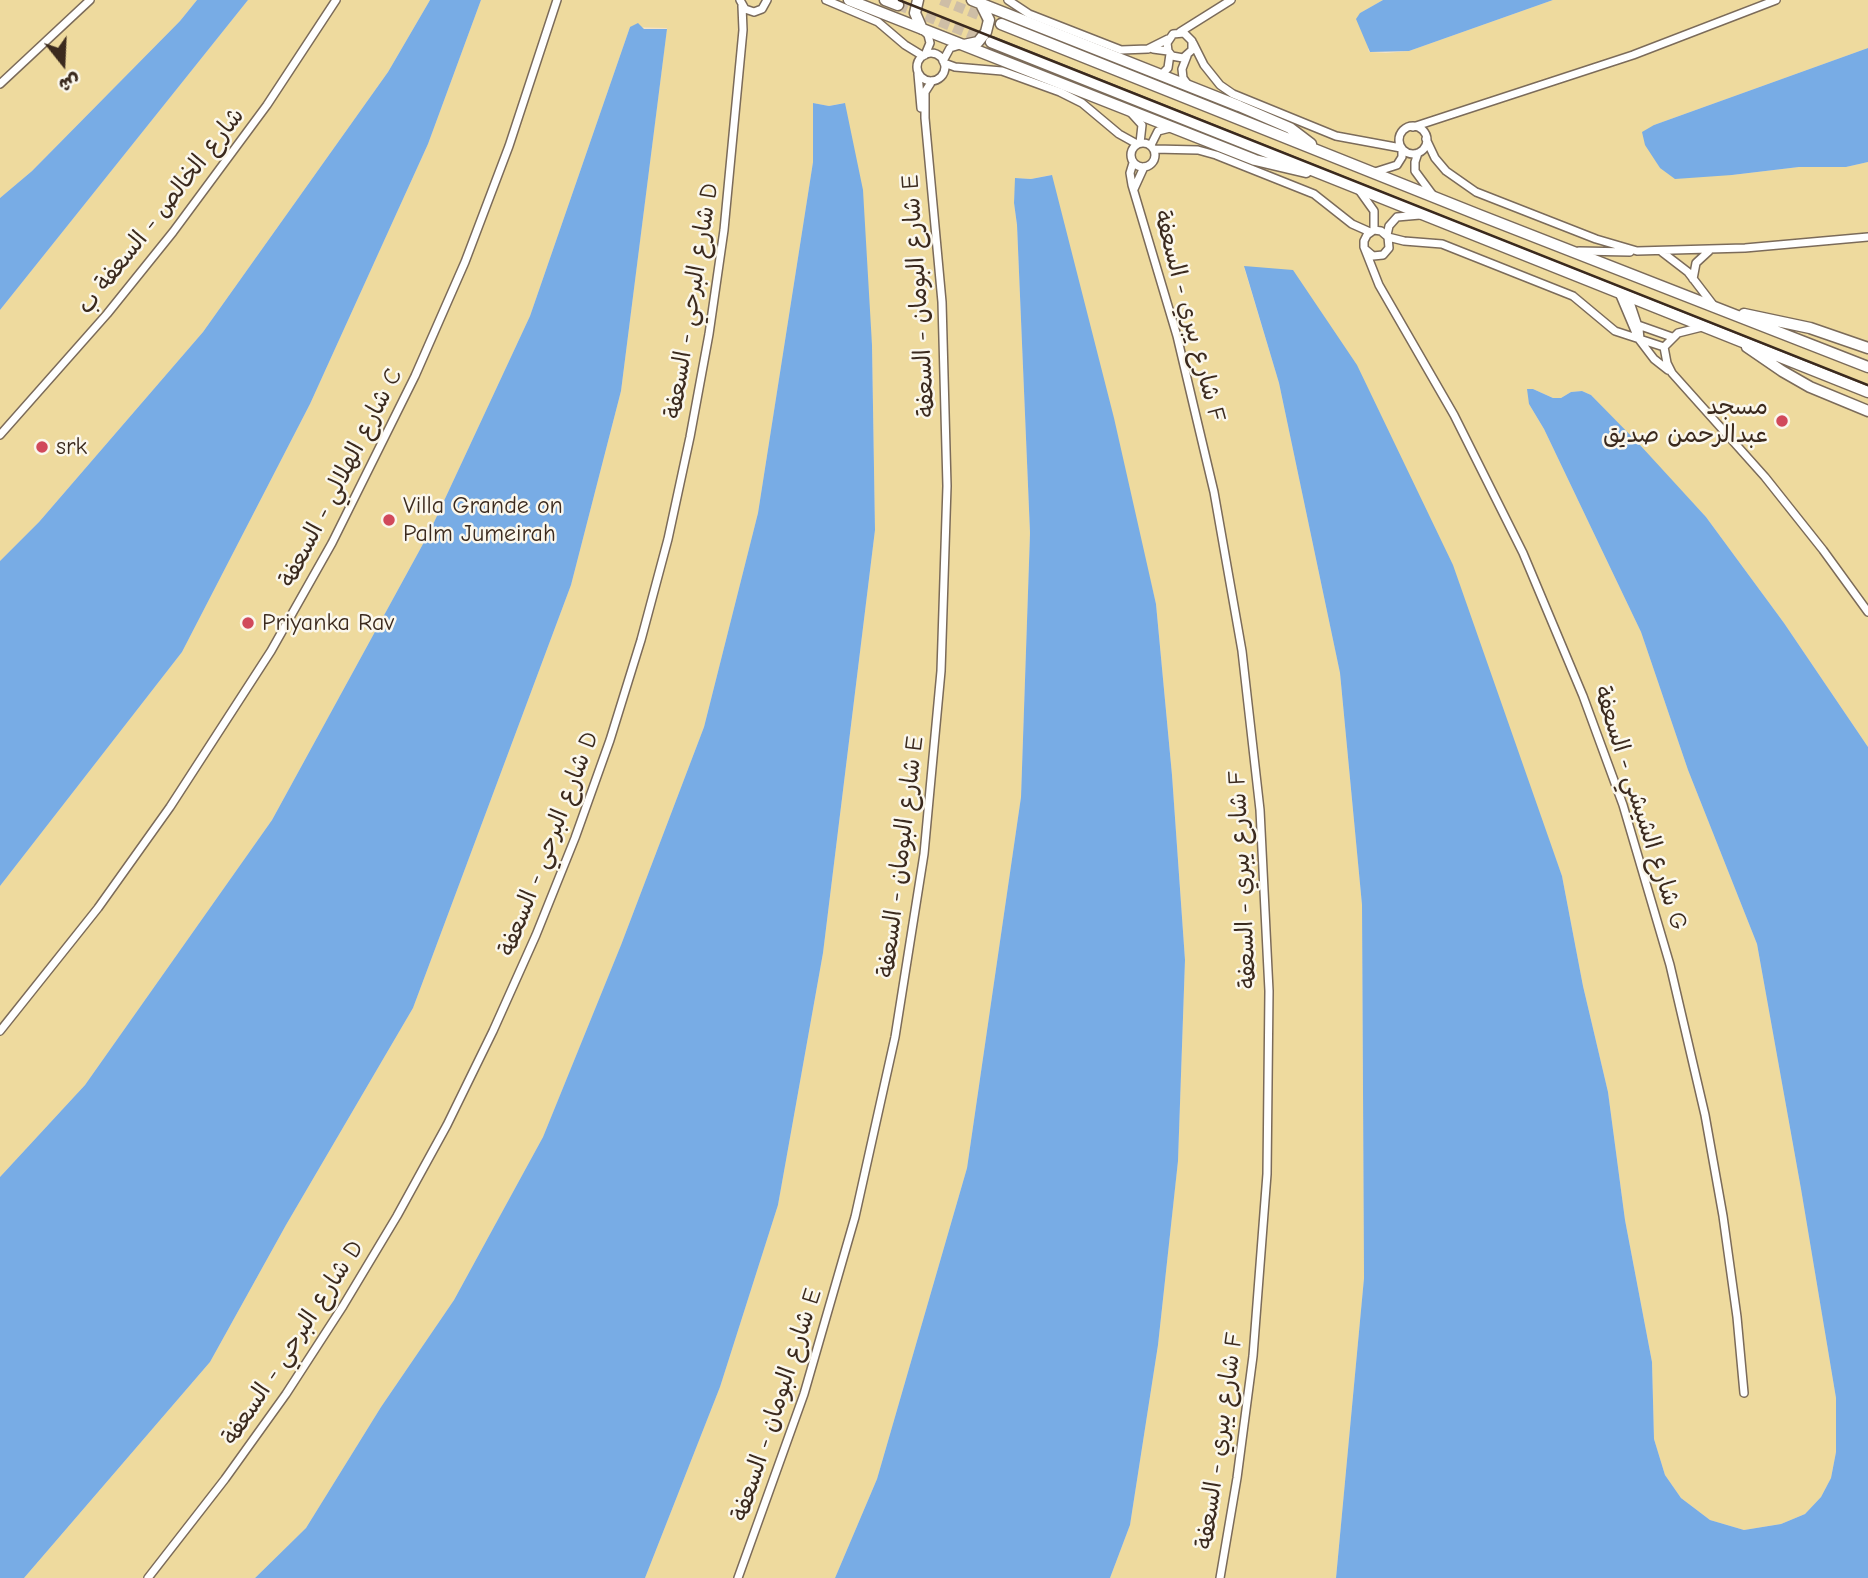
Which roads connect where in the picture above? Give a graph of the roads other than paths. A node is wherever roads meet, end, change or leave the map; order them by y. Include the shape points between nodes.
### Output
1 (90, 0) edge
2 (336, 0) edge
3 (556, 0) edge
4 (826, 0) edge
5 (849, 0) edge
6 (885, 0) edge
7 (918, 0) edge
8 (1007, 0) edge
9 (1231, 0) edge
10 (1776, 0) edge
11 (768, 1) edge
12 (976, 1) edge
13 (741, 3) edge
14 (898, 5) dead end
15 (754, 12) junction
16 (1204, 17) junction
17 (1001, 24) tunnel mouth
18 (922, 29) junction
19 (743, 30) junction
20 (1180, 32) junction
21 (1168, 39) junction
22 (991, 42) tunnel mouth
23 (1192, 42) junction
24 (905, 45) junction
25 (960, 45) junction
26 (1148, 48) junction
27 (1169, 52) junction
28 (924, 55) junction
29 (1187, 56) junction
30 (944, 62) junction
31 (1204, 65) junction
32 (964, 68) junction
33 (918, 69) junction
34 (942, 75) junction
35 (1161, 75) junction
36 (932, 81) junction
37 (0, 84) edge
38 (1189, 86) junction
39 (1126, 110) junction
40 (925, 118) junction
41 (1439, 118) junction
42 (1413, 127) junction
43 (1170, 128) junction
44 (1114, 130) junction
45 (1401, 133) junction
46 (1426, 137) junction
47 (1377, 142) junction
48 (1139, 143) junction
49 (1152, 147) junction
50 (1401, 148) junction
51 (1316, 149) junction
52 (1179, 151) junction
53 (1130, 153) junction
54 (1419, 153) junction
55 (1154, 162) junction
56 (1438, 162) junction
57 (1133, 163) junction
58 (1144, 167) junction
59 (1375, 172) junction
60 (1317, 173) junction
61 (1359, 189) junction
62 (1134, 190) junction
63 (1432, 194) junction
64 (1423, 215) junction
65 (1352, 224) junction
66 (1372, 231) junction
67 (1388, 236) junction
68 (1868, 237) edge
69 (1415, 242) junction
70 (1365, 247) junction
71 (1388, 250) junction
72 (1709, 250) junction
73 (1575, 251) junction
74 (1637, 251) junction
75 (1660, 251) junction
76 (1380, 256) junction
77 (1375, 275) junction
78 (1693, 279) junction
79 (1623, 295) junction
80 (1721, 310) junction
81 (1638, 325) junction
82 (1704, 327) junction
83 (1672, 337) junction
84 (1640, 340) junction
85 (1738, 340) junction
86 (1664, 347) junction
87 (1868, 348) edge
88 (1868, 367) edge
89 (1672, 373) junction
90 (1868, 392) edge
91 (1868, 411) edge
92 (0, 435) edge
93 (1868, 612) edge
94 (0, 1031) edge
95 (1744, 1393) dead end
96 (148, 1578) edge
97 (738, 1578) edge
98 (1220, 1578) edge

1 - 37 street
2 - 92 street, شارع الخالص - السعفة ب via 267,105 181,222
3 - 94 street, شارع الهلالي - السعفة C via 509,146 464,262 399,410 332,543 245,693 170,807 98,908
4 - 24 street via 872,19
5 - 18 main road
6 - 14 main road
7 - 18 main road via 915,13
8 - 26 street via 1029,14 1114,48
9 - 16 street
10 - 41 street via 1633,55
11 - 15 street
12 - 25 main road via 987,14 986,32 978,42
12 - 35 main road
13 - 15 street
13 - 19 street, شارع البرحي - السعفة D
15 - 19 street, شارع البرحي - السعفة D
16 - 20 street
16 - 23 street
17 - 51 main road
18 - 25 main road
18 - 28 street via 929,39
19 - 96 street, شارع البرحي - السعفة D via 724,230 690,437 640,640 575,838 493,1031 397,1216 286,1394
20 - 21 street
20 - 23 street
21 - 26 street
21 - 27 street
22 - 60 main road
23 - 29 street
23 - 31 street
24 - 28 street
24 - 33 street
25 - 30 street via 950,48
25 - 39 main road
26 - 27 street
27 - 29 street
27 - 35 street via 1169,63
28 - 30 street via 937,55
28 - 33 street
29 - 31 street
29 - 38 street via 1182,74
30 - 32 street
30 - 34 street
31 - 47 street via 1238,97 1336,136
32 - 34 street
32 - 44 street via 1002,71 1060,92 1088,107
33 - 36 street via 923,78
33 - 40 street, شارع البومان - السعفة E
34 - 36 street
35 - 38 main road
36 - 40 street, شارع البومان - السعفة E via 925,92
38 - 51 main road via 1282,124
39 - 43 main road
39 - 48 street via 1140,121
40 - 97 street, شارع البومان - السعفة E via 942,302 947,499 942,671 924,855 895,1037 855,1217 804,1394
41 - 42 street
41 - 46 street
42 - 45 street
42 - 46 street
43 - 49 street via 1158,131
43 - 60 main road via 1267,164
44 - 48 street
44 - 53 street
45 - 47 street
45 - 50 street
46 - 54 street
46 - 56 street
47 - 50 street
48 - 49 street
48 - 53 street
49 - 52 street
49 - 55 street
50 - 54 street
50 - 59 street via 1397,165
51 - 59 main road
52 - 55 street
52 - 65 street via 1210,153 1306,190
53 - 57 street
54 - 56 street
54 - 63 street via 1415,171
55 - 58 street
56 - 74 street via 1476,192
57 - 58 street
57 - 62 street, شارع يبري - السعفة F via 1130,179
58 - 62 street, شارع يبري - السعفة F
59 - 63 main road
60 - 61 main road
61 - 64 main road
61 - 66 street via 1374,211
62 - 98 street, شارع يبري - السعفة F via 1177,336 1214,492 1243,664 1261,824 1270,1052 1265,1223 1246,1417
63 - 73 main road
64 - 67 street via 1397,217
64 - 79 main road
65 - 66 street
65 - 70 street, شارع الشيشي - السعفة G
66 - 67 street
66 - 70 street via 1365,238
67 - 69 street
67 - 71 street
68 - 72 street
69 - 71 street
69 - 84 street via 1442,244 1573,296 1608,326
70 - 76 street via 1373,256
70 - 77 street, شارع الشيشي - السعفة G
71 - 76 street
72 - 75 street
72 - 78 street via 1696,263
73 - 74 street
73 - 80 main road
74 - 75 street
75 - 78 street
76 - 77 street
77 - 95 street, شارع الشيشي - السعفة G via 1460,426 1523,553 1574,672 1623,805 1670,965 1705,1115 1729,1254
78 - 80 street
79 - 81 street
79 - 82 main road
79 - 84 street
80 - 87 main road via 1800,326
80 - 88 main road
81 - 83 street
81 - 84 street
82 - 83 street
82 - 85 main road
83 - 86 street
84 - 86 street
84 - 89 street
85 - 90 main road
85 - 91 main road via 1797,380
86 - 89 street
89 - 93 street via 1773,486

